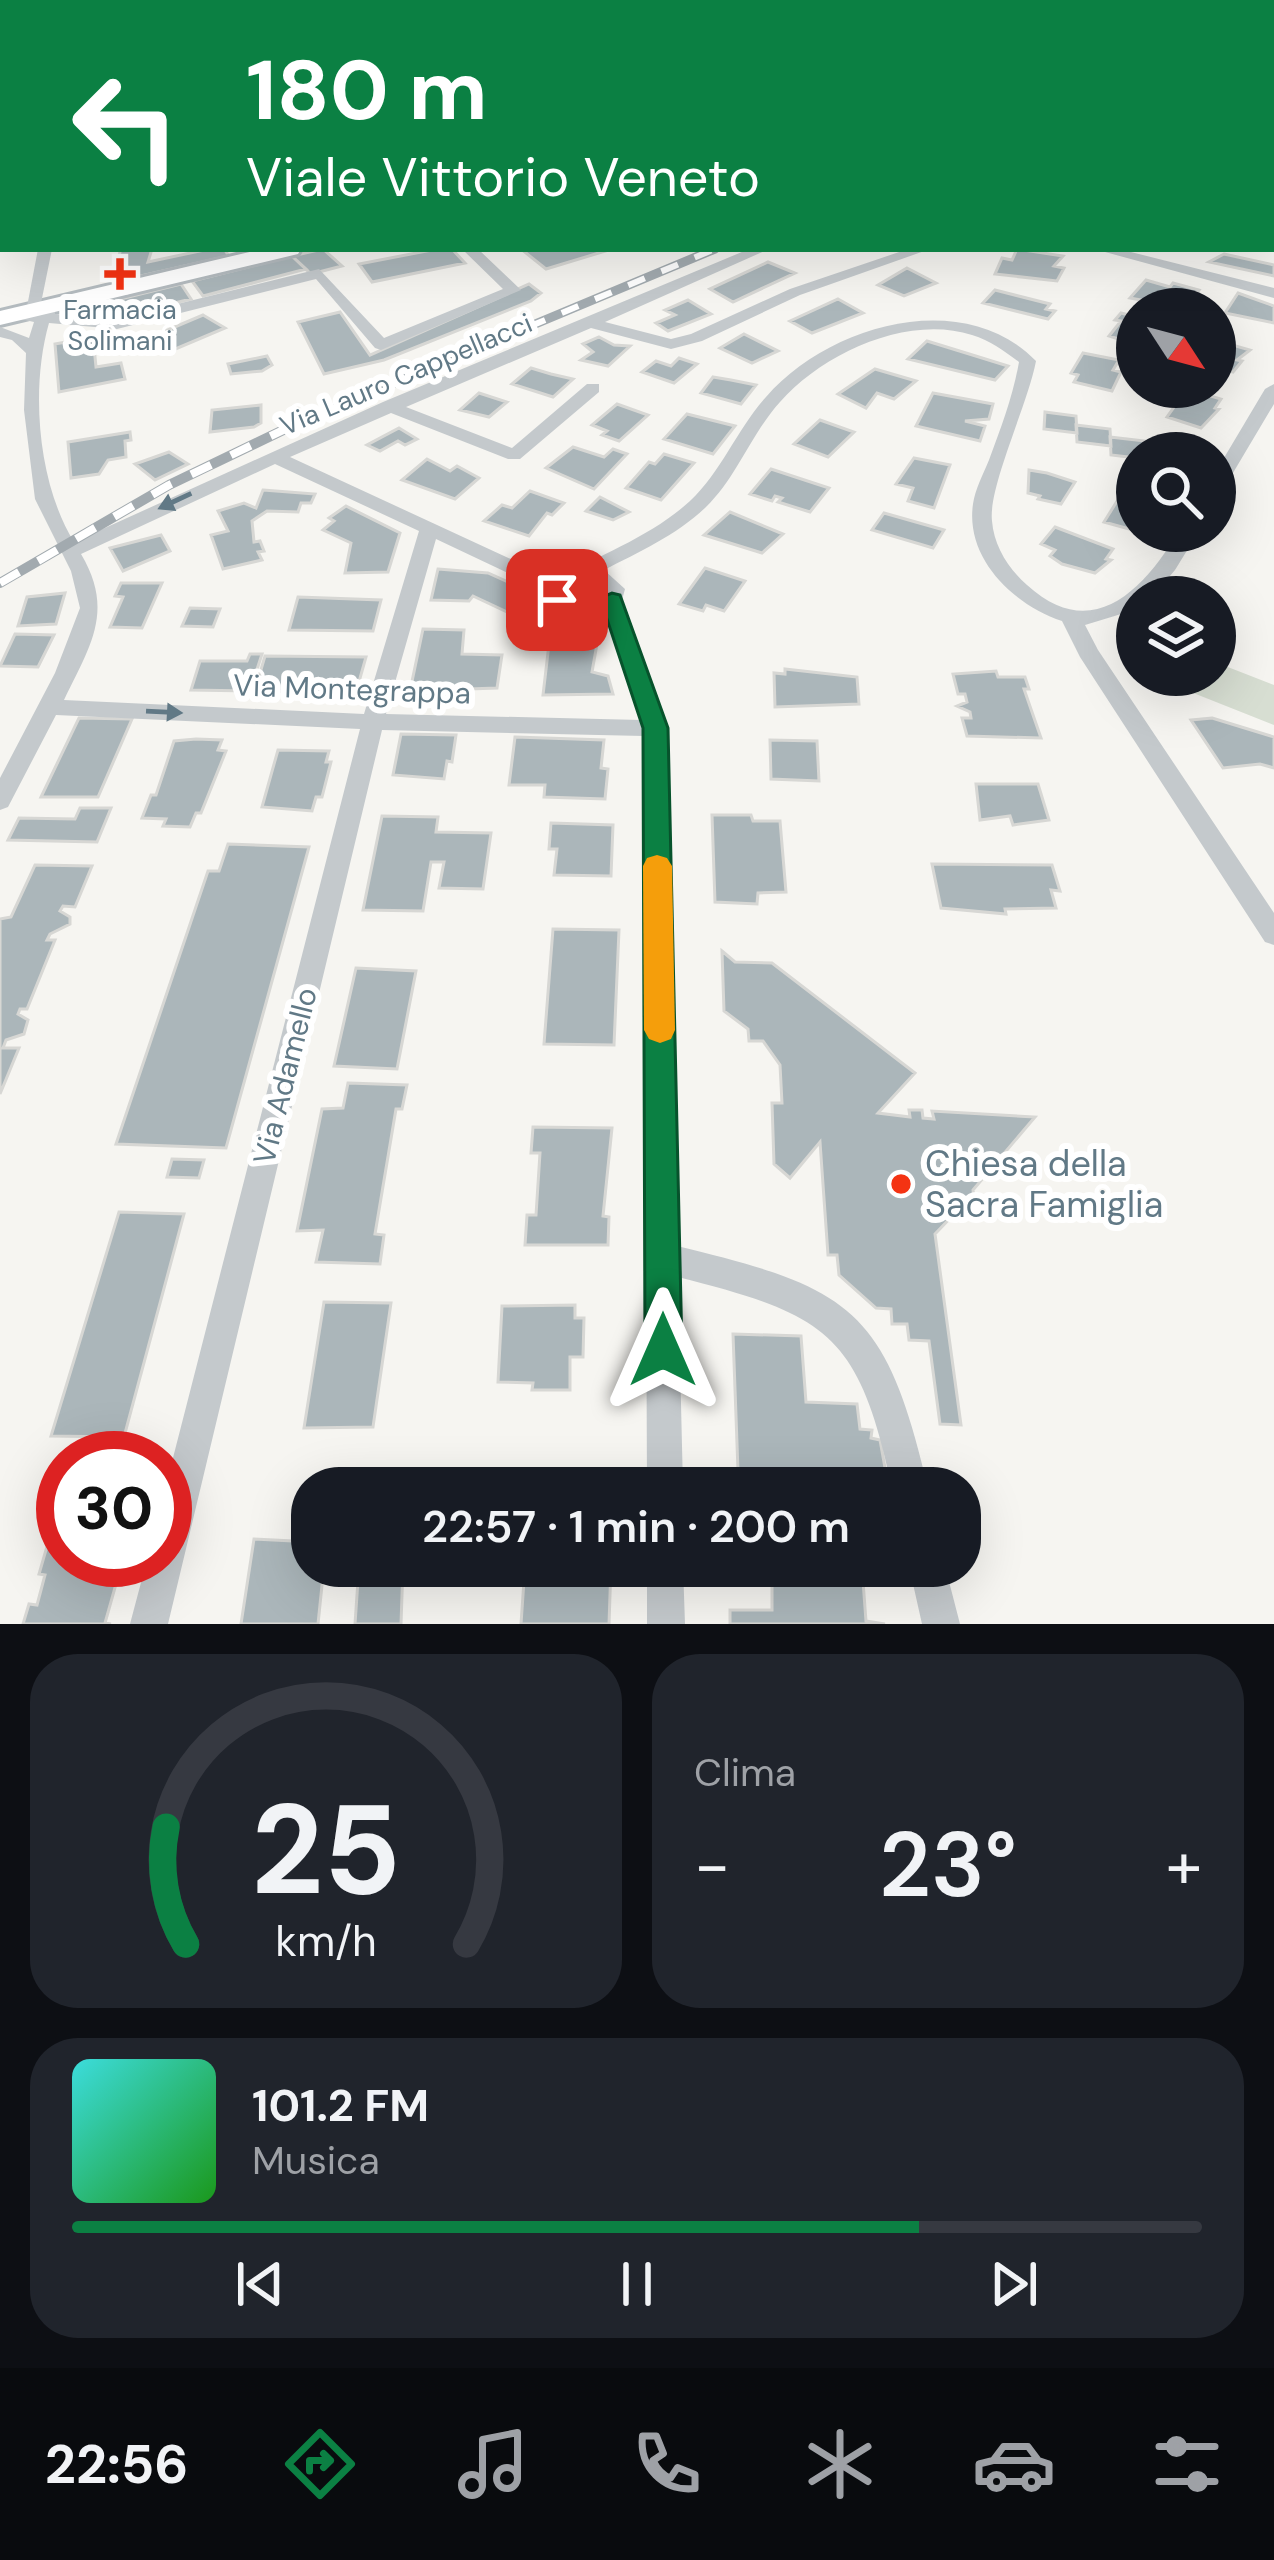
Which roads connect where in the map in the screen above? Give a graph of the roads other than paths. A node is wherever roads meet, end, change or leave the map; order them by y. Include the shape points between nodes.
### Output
1 (44, 252) edge
2 (278, 252) edge
3 (472, 252) edge
4 (755, 252) edge
5 (914, 252) edge
6 (1113, 252) edge
7 (1274, 292) edge
8 (24, 317) edge
9 (595, 324) junction
10 (32, 349) junction
11 (592, 388) dead end
12 (1274, 389) edge
13 (388, 406) junction
14 (1236, 453) edge
15 (279, 459) junction
16 (429, 529) junction
17 (647, 538) junction
18 (73, 550) junction
19 (1177, 552) edge
20 (581, 574) junction
21 (1159, 576) edge
22 (556, 588) junction
23 (613, 595) junction
24 (1116, 611) edge
25 (588, 612) junction
26 (1072, 620) junction
27 (628, 647) junction
28 (47, 706) junction
29 (373, 722) junction
30 (656, 728) junction
31 (0, 801) edge
32 (1274, 934) edge
33 (662, 1258) junction
34 (665, 1467) edge
35 (905, 1467) edge
36 (665, 1587) edge
37 (932, 1587) edge
38 (149, 1624) edge
39 (666, 1624) edge
40 (940, 1624) edge

1 - 8 street
2 - 8 street
3 - 8 street via 513,290 381,345 319,274 118,324
4 - 9 street, Via Lauro Cappellacci
5 - 9 street via 671,344
6 - 7 street
8 - 10 street
8 - 10 street via 18,337
9 - 13 street, Via Lauro Cappellacci
10 - 18 street via 48,514
11 - 13 street via 514,455
12 - 14 street
13 - 15 street, Via Lauro Cappellacci
15 - 16 street
15 -> 18 street, Via Lauro Cappellacci
16 - 22 street
16 - 29 street, Via Adamello
17 - 20 street
17 - 23 street
17 - 26 street via 700,503 784,387 832,354 922,322 961,325 1010,343 1028,361 982,507 989,546 1026,597
18 - 28 street via 90,609
19 - 21 street
20 - 22 street
20 - 23 street via 598,575
22 - 25 street via 562,605
23 - 25 street
23 - 27 street
24 - 26 street
25 - 27 street
26 - 32 street
27 - 30 street
28 -> 29 street, Via Montegrappa
28 - 31 street
29 - 30 street, Via Montegrappa
29 - 38 street, Via Adamello
30 - 33 street
33 - 34 street
33 - 35 street via 764,1284 837,1321 867,1360
36 - 39 street
37 - 40 street

